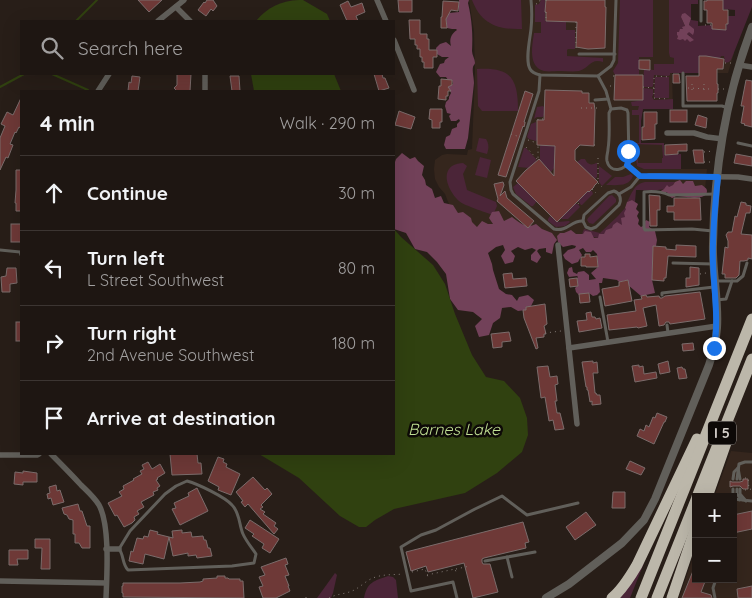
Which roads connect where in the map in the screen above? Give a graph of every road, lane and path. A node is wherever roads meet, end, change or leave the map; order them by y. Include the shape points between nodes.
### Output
1 (184, 0) edge
2 (377, 0) edge
3 (531, 0) edge
4 (540, 0) edge
5 (616, 0) edge
6 (701, 0) edge
7 (535, 4) dead end
8 (176, 8) junction
9 (546, 12) dead end
10 (159, 20) edge
11 (189, 20) edge
12 (386, 20) edge
13 (546, 20) dead end
14 (701, 21) dead end
15 (576, 22) dead end
16 (752, 27) edge
17 (395, 42) edge
18 (576, 48) dead end
19 (579, 54) dead end
20 (614, 54) junction
21 (725, 63) dead end
22 (736, 64) junction
23 (752, 67) edge
24 (682, 73) dead end
25 (108, 75) edge
26 (205, 75) edge
27 (540, 75) junction
28 (598, 76) junction
29 (670, 77) dead end
30 (692, 84) dead end
31 (704, 84) dead end
32 (610, 86) dead end
33 (615, 86) dead end
34 (643, 88) dead end
35 (654, 88) junction
36 (683, 88) junction
37 (692, 88) junction
38 (704, 89) junction
39 (709, 89) dead end
40 (718, 89) dead end
41 (725, 89) dead end
42 (99, 90) edge
43 (205, 90) edge
44 (414, 90) dead end
45 (692, 93) dead end
46 (704, 94) dead end
47 (608, 99) junction
48 (670, 99) dead end
49 (595, 100) dead end
50 (581, 108) dead end
51 (598, 108) dead end
52 (729, 108) junction
53 (611, 109) junction
54 (544, 119) dead end
55 (538, 120) dead end
56 (667, 133) dead end
57 (511, 134) dead end
58 (521, 137) dead end
59 (527, 139) dead end
60 (723, 139) junction
61 (537, 143) dead end
62 (738, 143) dead end
63 (594, 145) dead end
64 (598, 145) dead end
65 (525, 146) dead end
66 (538, 146) dead end
67 (752, 146) edge
68 (704, 152) dead end
69 (714, 152) dead end
70 (598, 158) dead end
71 (704, 162) dead end
72 (714, 162) dead end
73 (627, 165) junction
74 (640, 176) junction
75 (649, 176) joint
76 (718, 177) junction
77 (752, 179) edge
78 (602, 187) dead end
79 (592, 189) dead end
80 (596, 193) dead end
81 (619, 194) junction
82 (716, 194) junction
83 (578, 203) dead end
84 (581, 207) dead end
85 (583, 221) junction
86 (714, 231) junction
87 (558, 244) dead end
88 (0, 250) edge
89 (20, 252) edge
90 (673, 263) dead end
91 (747, 263) dead end
92 (713, 264) junction
93 (706, 273) dead end
94 (700, 274) dead end
95 (732, 281) junction
96 (714, 284) junction
97 (662, 295) dead end
98 (600, 297) dead end
99 (716, 300) junction
100 (752, 319) edge
101 (667, 325) dead end
102 (717, 326) junction
103 (567, 330) junction
104 (545, 333) dead end
105 (668, 334) junction
106 (608, 342) junction
107 (569, 348) junction
108 (734, 364) junction
109 (750, 364) edge
110 (578, 424) dead end
111 (0, 455) edge
112 (20, 455) edge
113 (20, 455) edge
114 (36, 455) edge
115 (52, 455) edge
116 (752, 462) edge
117 (738, 479) joint
118 (738, 489) joint
119 (749, 489) junction
120 (752, 489) edge
121 (698, 493) edge
122 (708, 493) edge
123 (752, 501) edge
124 (578, 503) dead end
125 (692, 508) edge
126 (692, 538) edge
127 (106, 549) junction
128 (119, 549) junction
129 (535, 552) dead end
130 (507, 558) junction
131 (486, 562) dead end
132 (470, 566) dead end
133 (682, 568) junction
134 (411, 572) dead end
135 (404, 574) dead end
136 (512, 577) dead end
137 (0, 581) edge
138 (106, 582) junction
139 (715, 583) edge
140 (106, 598) edge
141 (329, 598) edge
142 (457, 598) edge
143 (546, 598) edge
144 (612, 598) edge
145 (641, 598) edge
146 (657, 598) edge
147 (668, 598) edge
148 (672, 598) edge
149 (715, 598) edge

1 - 8 street
2 - 12 street
3 - 27 lane via 529,66 530,71
4 - 7 path
5 - 20 lane
6 - 14 lane
8 - 10 street
8 - 11 street
9 - 13 path
15 - 18 path
16 - 22 street
17 - 44 street
19 - 20 lane
20 - 28 lane via 611,66
21 - 22 path
22 - 23 street
22 - 52 street
24 - 36 lane
25 - 42 street
26 - 43 street
27 - 28 lane
27 - 85 lane via 539,91 510,182 511,190 554,229 562,230
28 - 47 lane
29 - 35 path via 654,76
30 - 37 path
31 - 38 path
32 - 33 path
34 - 35 path
35 - 48 path via 654,98
36 - 37 path
36 - 52 lane via 683,106
37 - 38 path
37 - 45 path
38 - 39 path
38 - 46 path
40 - 41 path
47 - 49 lane
47 - 53 lane
50 - 51 path
52 - 60 street
53 - 73 lane via 628,111
53 - 73 lane via 606,159 617,170
54 - 55 path
56 - 60 street via 694,133
57 - 58 path
59 - 61 path
60 - 76 street
62 - 67 lane
63 - 64 path
65 - 66 path via 538,160
68 - 69 path
70 - 78 path via 598,183
71 - 72 path
73 - 74 lane
74 - 75 lane
74 - 81 lane
75 - 76 street
76 - 77 street
76 - 82 street
79 - 80 path
81 - 85 lane via 608,193 584,215
81 - 85 lane via 620,203 596,227 587,228
82 - 86 street
82 - 86 lane via 644,192 646,230
83 - 84 path
86 - 92 street
87 - 103 street
88 - 89 lane
90 - 92 lane
91 - 95 lane via 743,276
92 - 96 street
93 - 94 path
95 - 96 lane
95 - 99 lane via 726,299
96 - 97 lane
96 - 99 street
98 - 106 lane
99 - 102 street
100 - 108 highway, I 5
101 - 105 lane
102 - 105 street
102 - 143 street via 709,365 644,520 622,543
103 - 104 path
103 - 107 street
105 - 106 street
106 - 107 street
107 - 110 street
108 - 144 highway via 637,565
108 - 145 highway, I 5
109 - 121 highway, I 5
109 - 122 highway
111 - 113 street
112 - 114 street
115 - 127 street via 98,504 104,520
116 - 117 lane via 739,464
117 - 119 path via 748,478
118 - 119 path
118 - 123 lane via 737,494 744,501
119 - 120 path
124 - 142 lane via 527,516 502,496 401,546 412,591 453,582
125 - 146 highway, I 5
126 - 133 highway
127 - 128 street
127 - 138 street
128 - 128 lane via 130,531 166,494 187,481 232,504 238,513 243,534 256,554 254,563 248,564 128,570
129 - 130 lane
130 - 131 lane
130 - 136 lane
132 - 134 path via 427,576 425,568
133 - 147 highway via 674,579
133 - 148 highway
135 - 141 path via 374,577 351,592
137 - 138 street
138 - 140 street
139 - 149 lane

